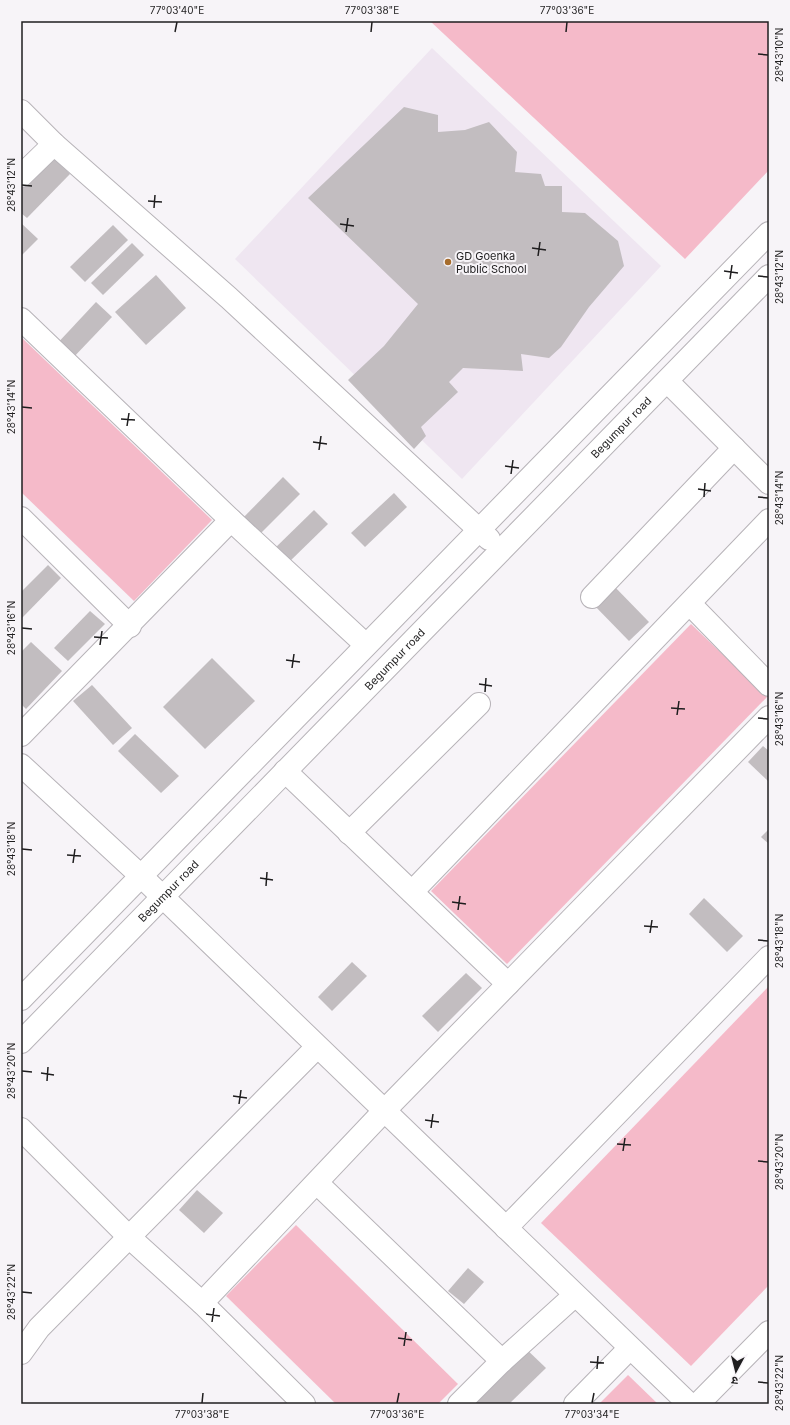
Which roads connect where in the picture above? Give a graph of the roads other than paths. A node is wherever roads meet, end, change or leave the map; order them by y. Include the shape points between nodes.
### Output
1 (21, 111) edge
2 (54, 144) junction
3 (21, 176) edge
4 (769, 233) edge
5 (769, 276) edge
6 (21, 319) edge
7 (667, 381) junction
8 (734, 448) junction
9 (769, 483) edge
10 (21, 518) edge
11 (231, 520) junction
12 (769, 520) edge
13 (478, 530) junction
14 (501, 550) junction
15 (592, 597) dead end
16 (690, 604) junction
17 (130, 626) junction
18 (366, 645) junction
19 (769, 685) edge
20 (479, 704) dead end
21 (769, 717) edge
22 (21, 735) edge
23 (21, 765) edge
24 (285, 771) junction
25 (349, 833) junction
26 (141, 876) junction
27 (412, 892) junction
28 (162, 897) junction
29 (769, 957) edge
30 (508, 984) junction
31 (21, 999) edge
32 (21, 1042) edge
33 (317, 1047) junction
34 (384, 1111) junction
35 (21, 1129) edge
36 (316, 1183) junction
37 (506, 1228) junction
38 (129, 1237) junction
39 (574, 1296) junction
40 (202, 1303) junction
41 (769, 1332) edge
42 (630, 1348) junction
43 (21, 1354) edge
44 (502, 1361) junction
45 (304, 1404) edge
46 (459, 1404) edge
47 (575, 1404) edge
48 (688, 1404) edge
49 (698, 1404) edge

1 - 2 street
2 - 3 street
2 - 13 street via 223,292
4 - 13 street
5 - 7 street, Begumpur road
6 - 11 street
7 - 8 street
7 - 14 street, Begumpur road
8 - 9 street
8 - 15 street
10 - 17 street
11 - 17 street
11 - 18 street
12 - 16 street
13 - 14 street
13 - 18 street
14 - 24 street, Begumpur road
16 - 19 street
16 - 27 street
17 - 22 street
18 - 26 street
20 - 25 street
21 - 30 street
23 - 26 street
24 - 25 street
24 - 28 street, Begumpur road
25 - 27 street
26 - 28 street
26 - 31 street
27 - 30 street
28 - 32 street, Begumpur road
28 - 33 street
29 - 37 street
30 - 34 street
33 - 34 street
33 - 38 street
34 - 36 street
34 - 37 street
35 - 38 street
36 - 40 street
36 - 44 street
37 - 39 street
38 - 40 street
38 - 43 street via 39,1328
39 - 42 street
39 - 44 street
40 - 45 street
41 - 49 street
42 - 47 street
42 - 48 street
44 - 46 street

